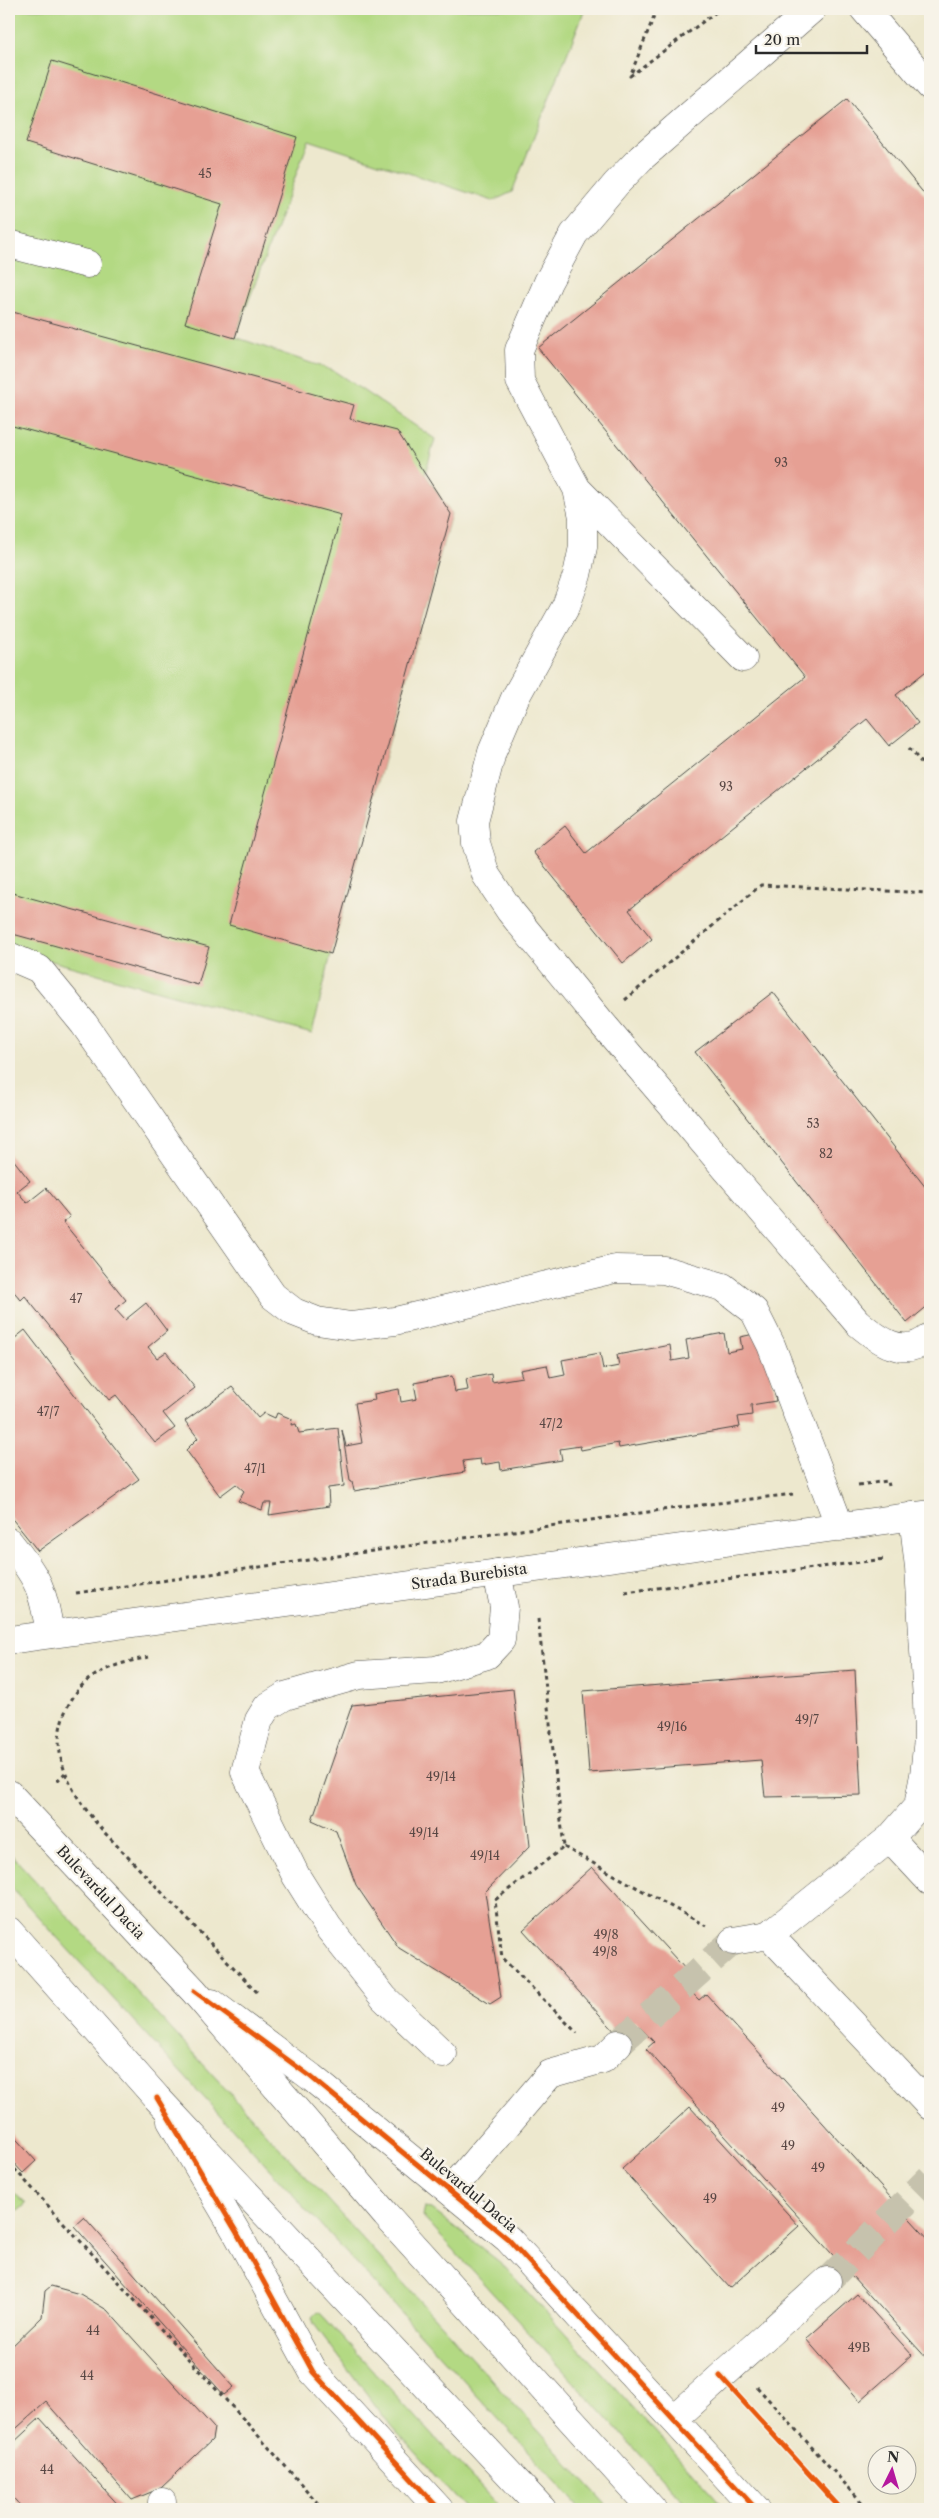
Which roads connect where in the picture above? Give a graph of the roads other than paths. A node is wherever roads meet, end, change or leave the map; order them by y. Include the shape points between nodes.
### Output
1 (812, 9) edge
2 (864, 9) edge
3 (930, 86) edge
4 (9, 244) edge
5 (87, 264) dead end
6 (577, 489) junction
7 (743, 658) dead end
8 (9, 956) edge
9 (930, 1337) edge
10 (922, 1515) edge
11 (840, 1527) junction
12 (9, 1542) edge
13 (497, 1573) junction
14 (924, 1573) edge
15 (50, 1634) junction
16 (9, 1640) edge
17 (9, 1794) edge
18 (890, 1838) junction
19 (930, 1881) edge
20 (9, 1931) edge
21 (769, 1934) junction
22 (733, 1941) tunnel mouth
23 (194, 1990) junction
24 (611, 2052) tunnel mouth
25 (443, 2054) dead end
26 (157, 2098) junction
27 (930, 2106) edge
28 (451, 2190) junction
29 (827, 2281) tunnel mouth
30 (674, 2419) junction
31 (439, 2509) edge
32 (542, 2509) edge
33 (652, 2509) edge
34 (756, 2509) edge

1 - 6 main road via 635,164 574,234 548,282 520,350 520,381
2 - 3 main road
4 - 5 main road
6 - 7 main road
6 - 9 main road via 583,517 583,547 577,575 566,606 515,698 492,752 474,821 476,843 486,875 510,911 600,1021 857,1322 893,1347 907,1348
8 - 11 main road via 39,969 78,1017 273,1296 294,1312 317,1321 351,1326 395,1321 615,1269 664,1270 723,1287 754,1311 771,1346
10 - 11 main road, Strada Burebista
10 - 14 main road
11 - 13 main road, Strada Burebista
12 - 15 main road via 37,1579
13 - 15 main road, Strada Burebista
13 - 25 main road via 504,1607 502,1640 487,1655 436,1670 358,1675 285,1696 267,1707 259,1720 245,1772 296,1876 328,1927 384,1998
14 - 18 main road via 928,1739 924,1775 918,1806
15 - 16 main road, Strada Burebista
17 - 23 main road, Bulevardul Dacia
18 - 19 main road
18 - 21 main road
20 - 26 main road
21 - 22 main road
21 - 27 main road
23 - 28 main road, Bulevardul Dacia via 311,2076
23 - 33 main road, Bulevardul Dacia via 386,2215
24 - 28 main road via 550,2074
26 - 31 main road via 313,2372
26 - 32 main road
28 - 30 main road, Bulevardul Dacia via 508,2239
29 - 30 main road
30 - 34 main road, Bulevardul Dacia

